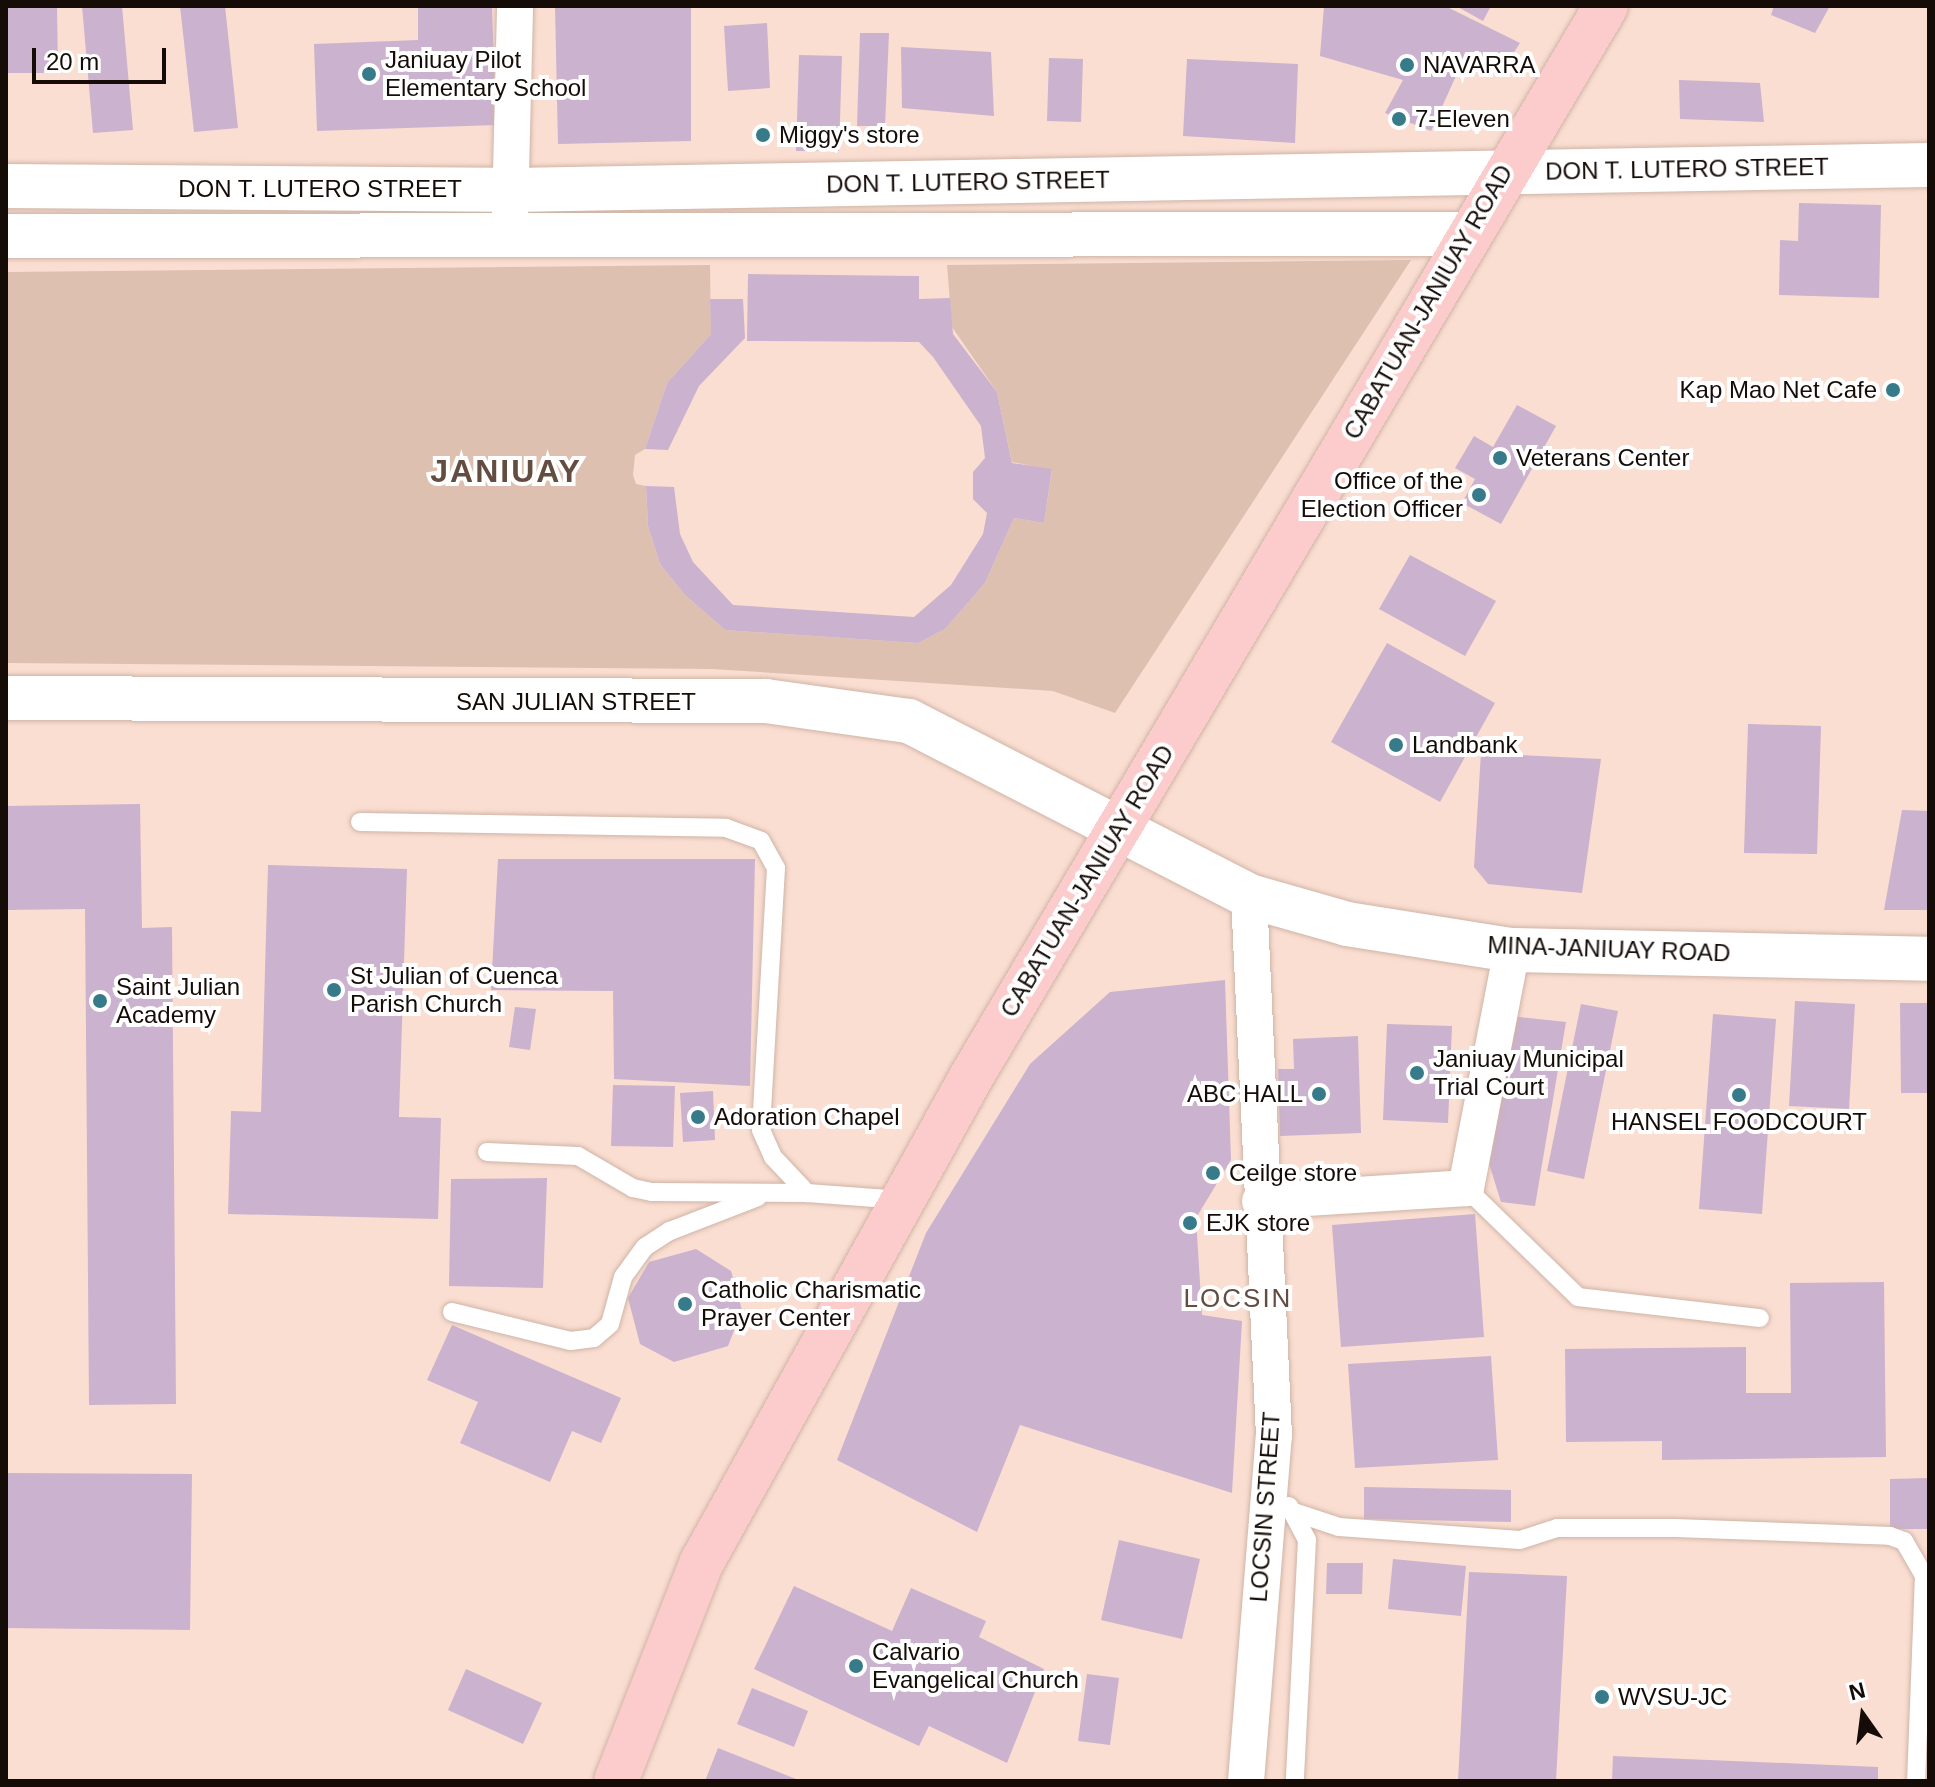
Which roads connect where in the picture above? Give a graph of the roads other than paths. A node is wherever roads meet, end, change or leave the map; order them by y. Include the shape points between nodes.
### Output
1 (515, 6) edge
2 (1606, 6) edge
3 (1929, 165) edge
4 (1503, 173) junction
5 (6, 186) edge
6 (510, 211) junction
7 (1467, 234) junction
8 (6, 236) edge
9 (6, 698) edge
10 (360, 822) dead end
11 (1117, 832) junction
12 (1249, 896) junction
13 (1512, 950) junction
14 (1929, 959) edge
15 (487, 1152) dead end
16 (1466, 1188) junction
17 (769, 1193) junction
18 (807, 1193) junction
19 (903, 1200) junction
20 (1260, 1201) junction
21 (452, 1312) dead end
22 (1760, 1318) dead end
23 (1269, 1483) junction
24 (1294, 1512) junction
25 (616, 1781) edge
26 (1246, 1781) edge
27 (1295, 1781) edge
28 (1916, 1781) edge

1 - 6 street
2 - 4 main road, CABATUAN-JANIUAY ROAD
3 - 4 street, DON T. LUTERO STREET
4 - 6 street, DON T. LUTERO STREET
4 - 7 main road, CABATUAN-JANIUAY ROAD
5 - 6 street, DON T. LUTERO STREET
6 - 7 street, DON T. LUTERO STREET
6 - 8 street, DON T. LUTERO STREET
7 - 11 main road, CABATUAN-JANIUAY ROAD
9 - 11 street, SAN JULIAN STREET via 766,701 909,721
10 - 18 lane via 726,828 761,841 776,868 761,1130 773,1157
11 - 12 street, MINA-JANIUAY ROAD
11 - 19 main road, CABATUAN-JANIUAY ROAD
12 - 13 street, MINA-JANIUAY ROAD via 1347,924
12 - 20 street, LOCSIN STREET
13 - 14 street, MINA-JANIUAY ROAD
13 - 16 street
15 - 17 lane via 578,1156 633,1188 652,1192
16 - 20 street
16 - 22 lane via 1578,1297
17 - 18 lane
17 - 21 lane via 670,1231 645,1247 623,1277 610,1324 594,1338 570,1341
18 - 19 lane
19 - 25 main road, CABATUAN-JANIUAY ROAD via 702,1562
20 - 23 street, LOCSIN STREET via 1274,1436
23 - 24 lane
23 - 26 street, LOCSIN STREET
24 - 27 lane via 1307,1540
24 - 28 lane via 1339,1527 1520,1540 1557,1528 1675,1528 1890,1536 1904,1541 1924,1575

